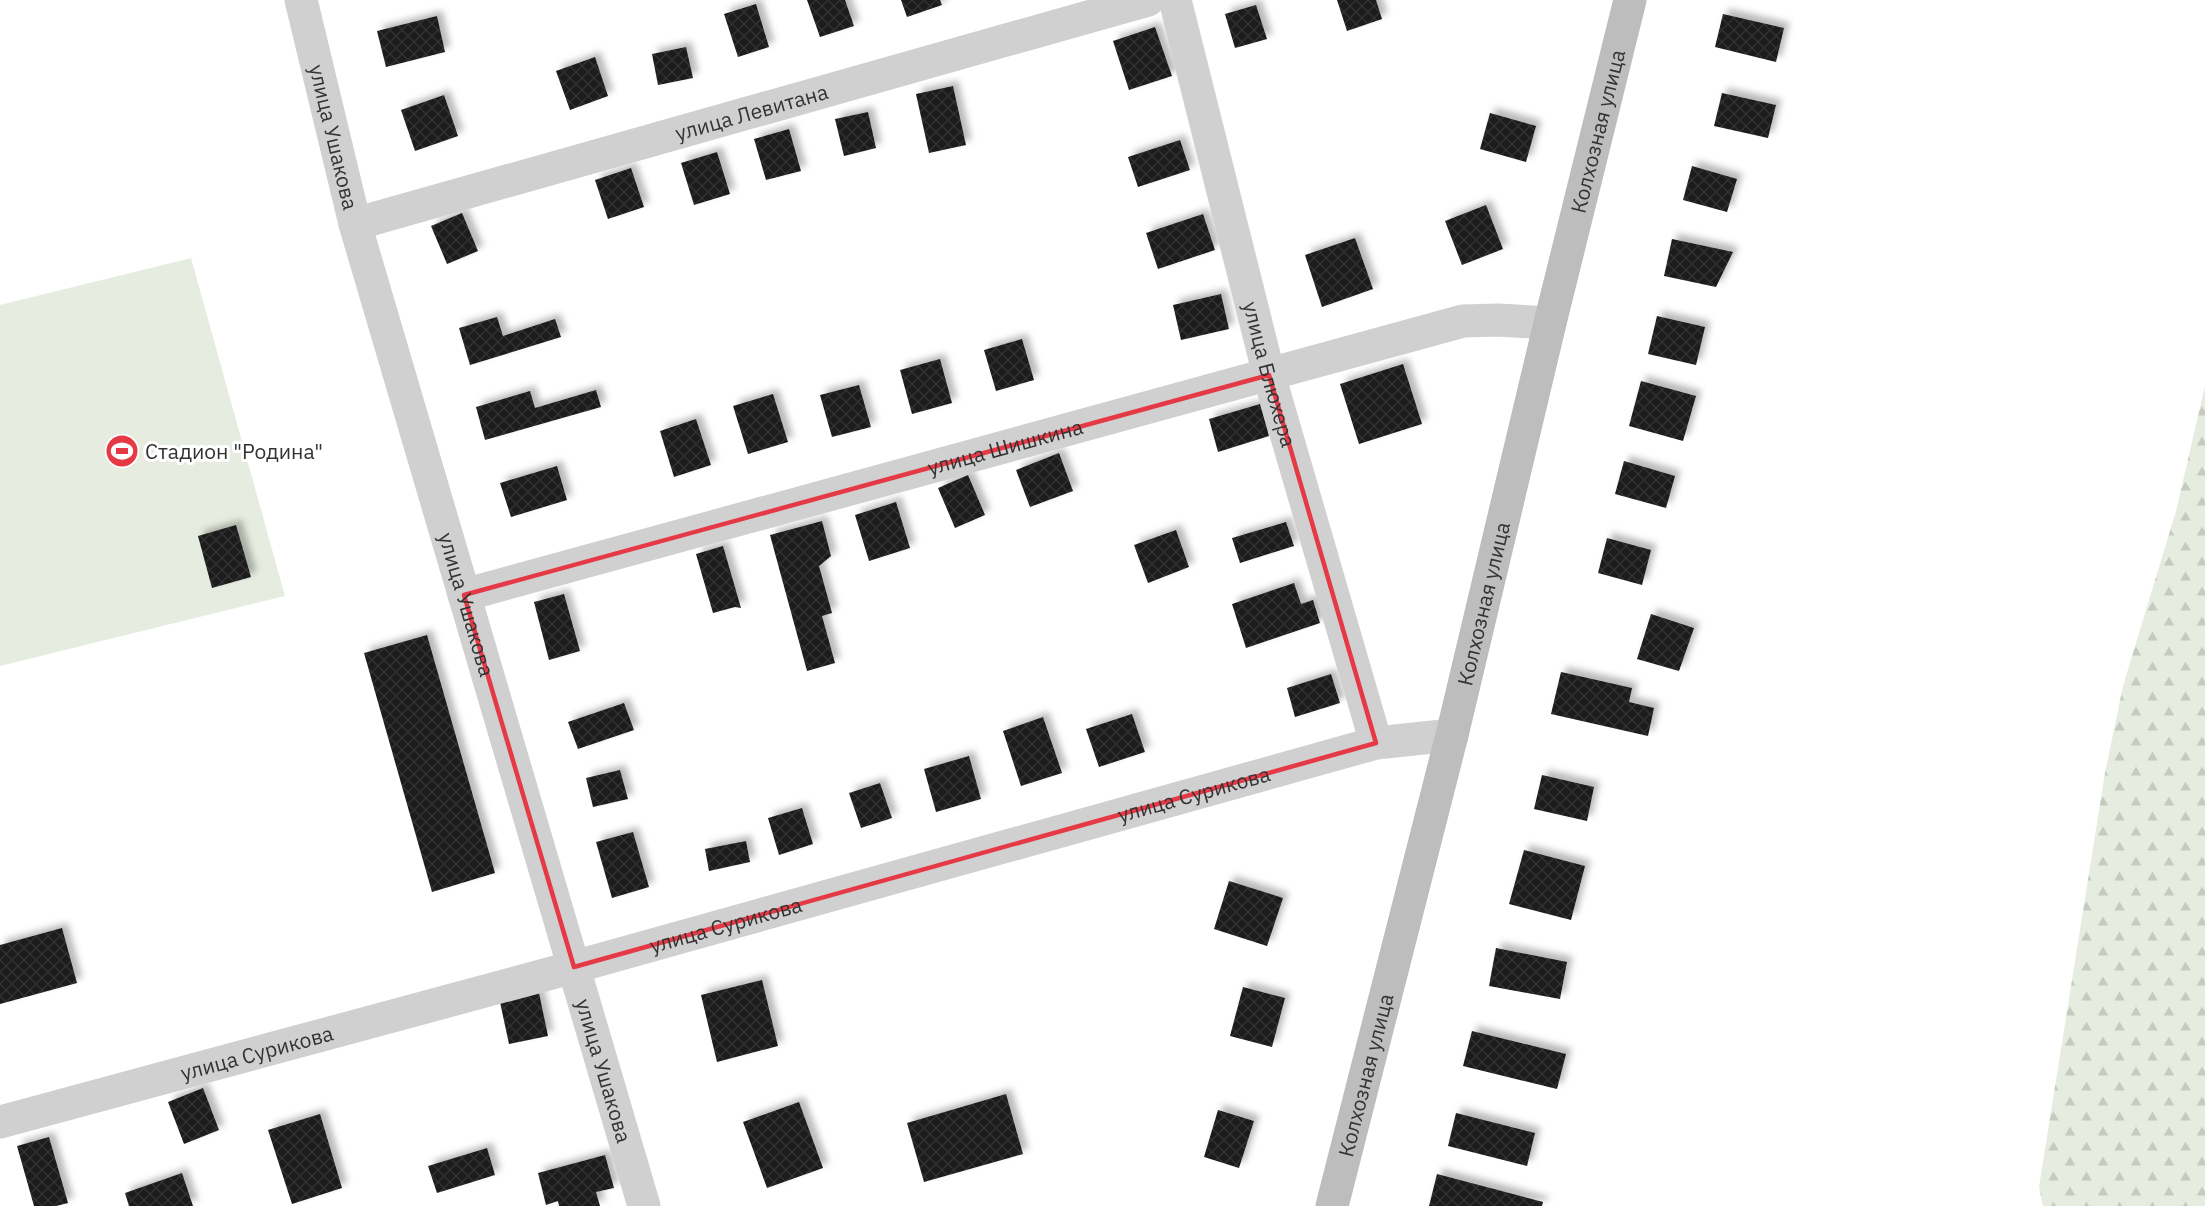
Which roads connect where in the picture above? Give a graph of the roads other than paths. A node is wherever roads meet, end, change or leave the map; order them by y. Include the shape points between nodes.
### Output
1 (301, 0) edge
2 (1148, 0) edge
3 (1175, 0) edge
4 (1630, 0) edge
5 (355, 224) junction
6 (1550, 323) junction
7 (1269, 375) junction
8 (464, 594) junction
9 (1452, 735) junction
10 (1376, 743) junction
11 (573, 967) junction
12 (0, 1122) edge
13 (644, 1206) edge
14 (1332, 1206) edge

1 - 5 street, улица Ушакова
2 - 5 street, улица Левитана
3 - 7 street, улица Блюхера
4 - 6 main road, Колхозная улица
5 - 8 street, улица Ушакова
6 - 7 street, улица Шишкина via 1463,321
6 - 9 main road, Колхозная улица
7 - 8 street, улица Шишкина
7 - 10 street, улица Блюхера
8 - 11 street, улица Ушакова
9 - 10 street, улица Сурикова
9 - 14 main road, Колхозная улица
10 - 11 street, улица Сурикова
11 - 12 street, улица Сурикова
11 - 13 street, улица Ушакова

